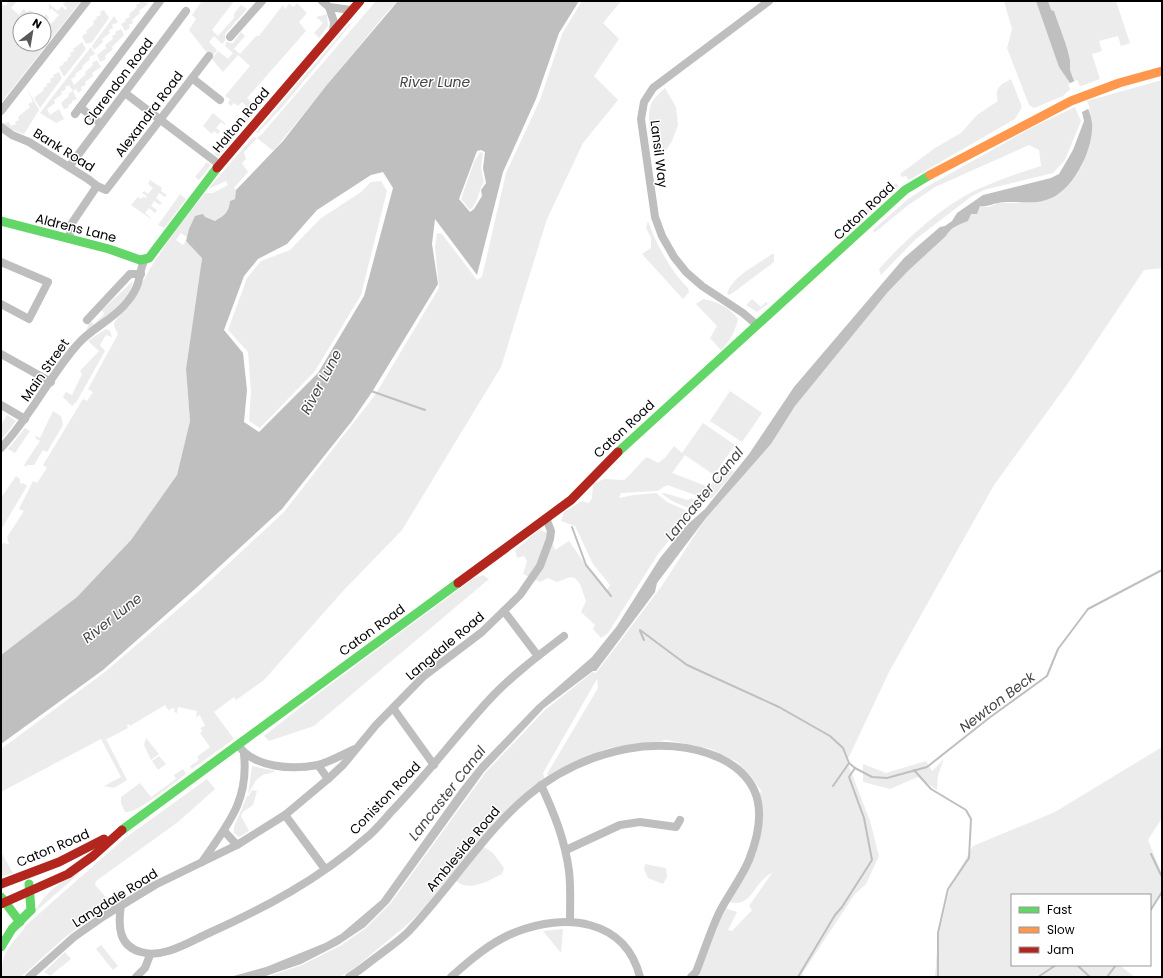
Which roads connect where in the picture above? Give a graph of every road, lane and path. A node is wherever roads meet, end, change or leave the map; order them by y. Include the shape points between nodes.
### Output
1 (87, 1) edge
2 (160, 1) edge
3 (262, 1) edge
4 (322, 1) edge
5 (360, 1) edge
6 (769, 1) edge
7 (329, 7) junction
8 (351, 10) junction
9 (186, 11) dead end
10 (333, 32) junction
11 (230, 37) dead end
12 (209, 56) dead end
13 (1162, 71) edge
14 (192, 78) junction
15 (125, 93) junction
16 (220, 100) dead end
17 (80, 107) junction
18 (1, 111) edge
19 (75, 114) dead end
20 (161, 119) junction
21 (101, 124) junction
22 (2, 131) edge
23 (220, 165) junction
24 (69, 167) junction
25 (97, 186) junction
26 (108, 188) joint
27 (1, 221) edge
28 (69, 239) junction
29 (145, 260) junction
30 (1, 262) edge
31 (141, 274) junction
32 (1, 304) edge
33 (87, 320) dead end
34 (757, 326) junction
35 (1, 354) edge
36 (51, 382) junction
37 (1, 405) edge
38 (25, 419) junction
39 (1, 448) edge
40 (546, 518) junction
41 (504, 611) junction
42 (564, 636) dead end
43 (538, 656) junction
44 (393, 708) junction
45 (238, 745) junction
46 (356, 749) junction
47 (244, 754) junction
48 (318, 765) junction
49 (434, 765) junction
50 (328, 779) junction
51 (541, 785) junction
52 (285, 815) junction
53 (680, 820) dead end
54 (224, 831) junction
55 (115, 835) junction
56 (238, 845) junction
57 (566, 850) junction
58 (201, 863) junction
59 (325, 869) junction
60 (38, 870) junction
61 (50, 883) junction
62 (1, 884) edge
63 (30, 892) junction
64 (3, 901) edge
65 (121, 906) junction
66 (31, 910) junction
67 (570, 921) junction
68 (20, 922) junction
69 (1, 947) edge
70 (150, 955) junction
71 (693, 975) edge
72 (29, 977) edge
73 (136, 977) edge
74 (349, 977) edge
75 (451, 977) edge
76 (640, 977) edge

1 - 18 street
2 - 17 street
3 - 11 street
4 - 7 street
5 - 8 main road, Halton Road
6 - 34 street, Lansil Way via 653,88 644,102 641,119 655,217 662,236 686,272
7 - 8 street
7 - 10 street via 334,22
8 - 10 main road, Halton Road
9 - 15 street, Clarendon Road
10 - 23 main road, Halton Road
12 - 14 street, Alexandra Road
13 - 34 main road, Caton Road via 1119,83 1071,101 915,184 887,206
14 - 16 street
14 - 20 street, Alexandra Road
15 - 20 street
15 - 21 street, Clarendon Road
17 - 19 street
17 - 21 street
20 - 23 street
20 - 26 street, Alexandra Road
21 - 24 street, Clarendon Road
22 - 24 street, Bank Road via 29,142
23 - 29 main road, Halton Road
24 - 25 street, Bank Road
25 - 26 street, Bank Road via 101,190
25 - 28 street via 72,223
27 - 28 main road, Aldrens Lane
28 - 29 main road, Aldrens Lane
29 - 31 street, Main Street via 141,266
30 - 32 street via 48,282 29,319
31 - 33 street via 130,274
31 - 36 street, Main Street via 134,292 121,311 82,339
34 - 40 main road, Caton Road via 632,438 571,500
35 - 36 street
36 - 38 street, Main Street
37 - 38 street
38 - 39 street, Main Street
40 - 41 street, Langdale Road via 551,531 540,566 520,595
40 - 45 main road, Caton Road
41 - 43 street
41 - 44 street, Langdale Road via 482,632 424,676
42 - 43 street, Coniston Road
43 - 49 street, Coniston Road via 490,699
44 - 46 street, Langdale Road
44 - 49 street
45 - 47 street
45 - 55 main road, Caton Road
46 - 48 street
46 - 50 street, Langdale Road
47 - 48 street via 255,761 268,764
47 - 54 street, Langdale Road via 246,771 241,795 233,818
48 - 50 street
49 - 59 street, Coniston Road via 366,838
50 - 52 street, Langdale Road
51 - 57 street via 559,825
51 - 71 street, Ambleside Road via 578,763 599,755 650,745 704,752 734,766 747,777 758,797 759,828 749,860 720,912
51 - 74 street, Ambleside Road via 497,824 407,933
52 - 56 street, Langdale Road
52 - 59 street
53 - 57 street via 676,827 640,822 620,825
54 - 56 street
54 - 58 street, Langdale Road
55 - 60 main road, Caton Road
55 - 61 main road, Caton Road via 85,862
56 - 58 street, Langdale Road
57 - 67 street via 570,873
58 - 65 street, Langdale Road via 155,884
59 - 70 street, Coniston Road via 251,914 167,951
60 - 62 main road, Caton Road
60 - 63 main road via 30,878
61 - 63 main road, Caton Road
61 - 66 main road
63 - 64 main road, Caton Road
63 - 66 main road
64 - 68 main road
65 - 70 street via 121,936 131,948
65 - 72 street, Langdale Road via 79,934
66 - 68 main road
67 - 75 street via 515,932 481,952
67 - 76 street via 601,929 622,943 635,961
68 - 69 main road via 12,929
70 - 73 street via 145,968

